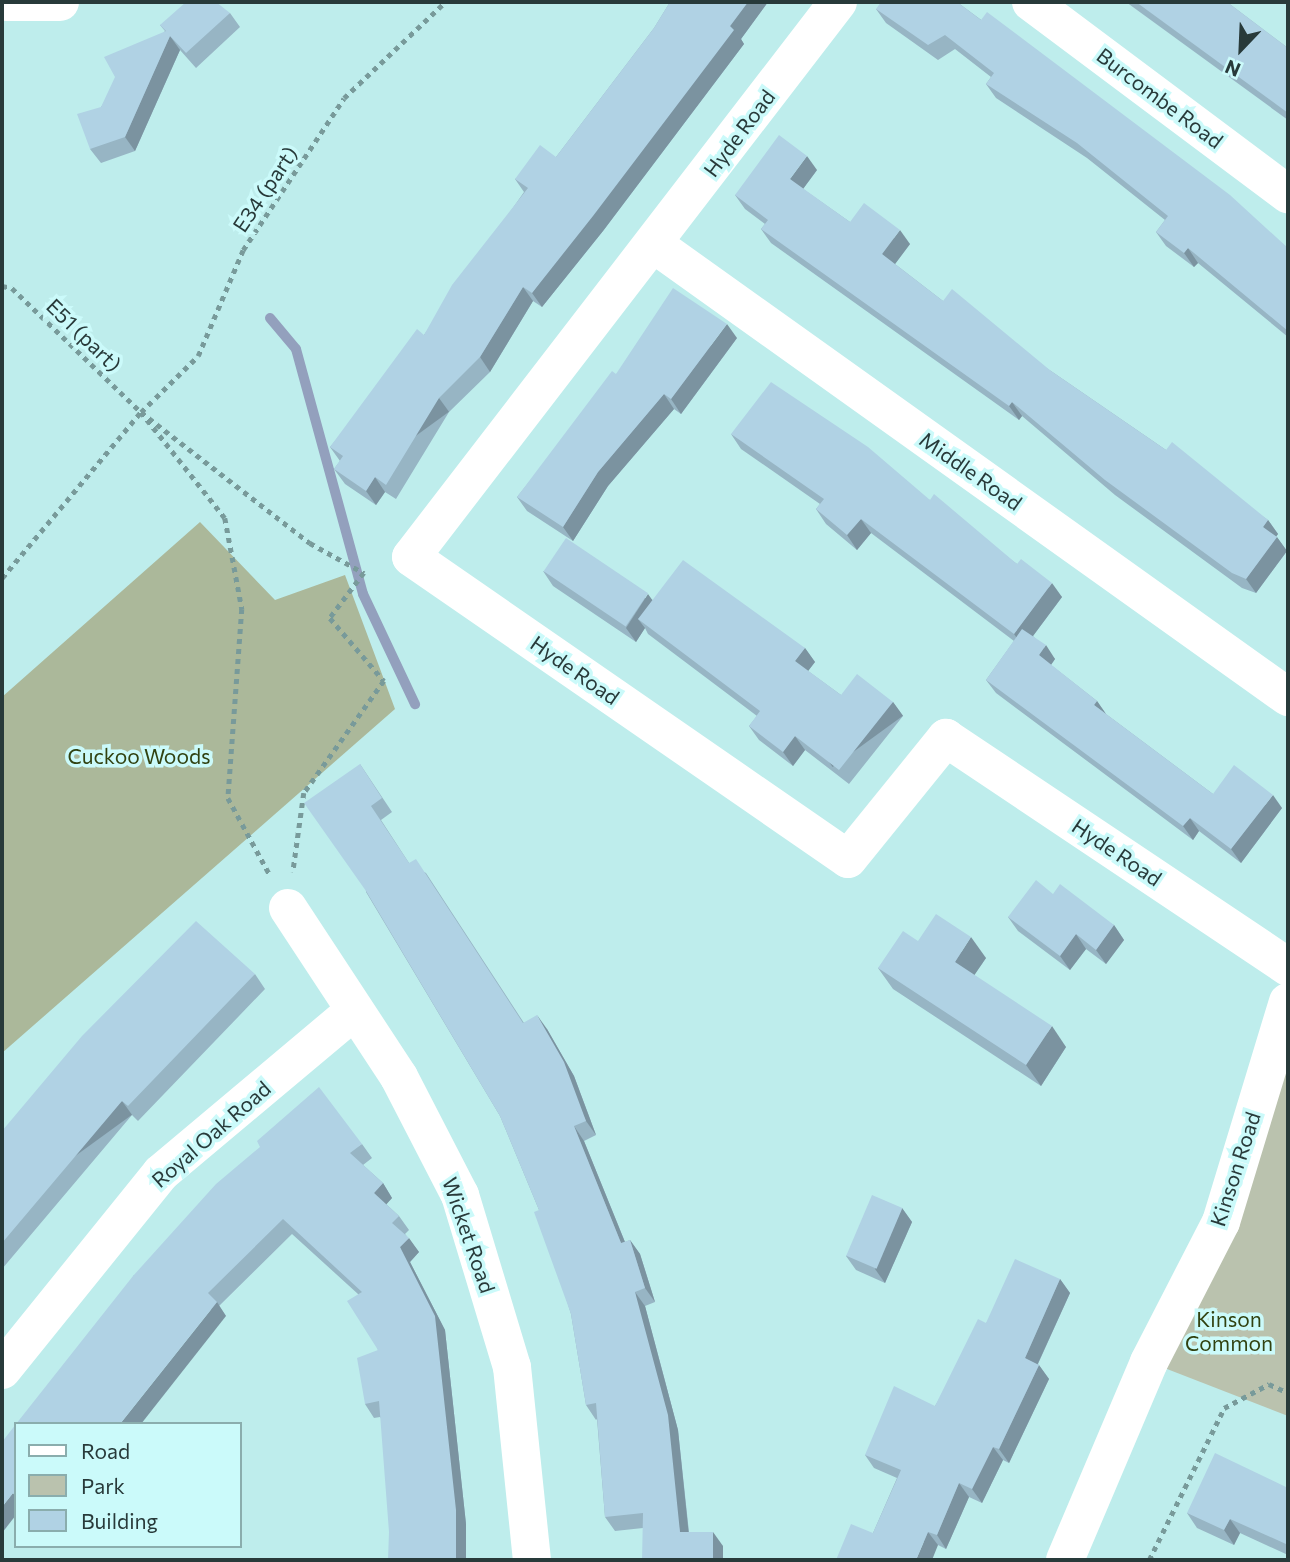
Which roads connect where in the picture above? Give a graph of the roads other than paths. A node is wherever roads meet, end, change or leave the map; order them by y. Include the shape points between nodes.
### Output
1 (7, 2) edge
2 (60, 2) edge
3 (838, 2) edge
4 (1031, 2) edge
5 (1288, 194) edge
6 (655, 245) junction
7 (1288, 697) edge
8 (288, 908) road end
9 (1288, 967) edge
10 (1288, 1002) edge
11 (355, 1010) junction
12 (2, 1370) edge
13 (532, 1560) edge
14 (1065, 1560) edge

1 - 2 street
3 - 6 street, Hyde Road
4 - 5 street, Burcombe Road
6 - 7 street, Middle Road
6 - 9 street, Hyde Road via 411,557 848,859 946,738
8 - 11 street, Wicket Road
10 - 14 street, Kinson Road via 1221,1222 1149,1362
11 - 12 street, Royal Oak Road via 161,1173
11 - 13 street, Wicket Road via 399,1077 460,1195 512,1367

